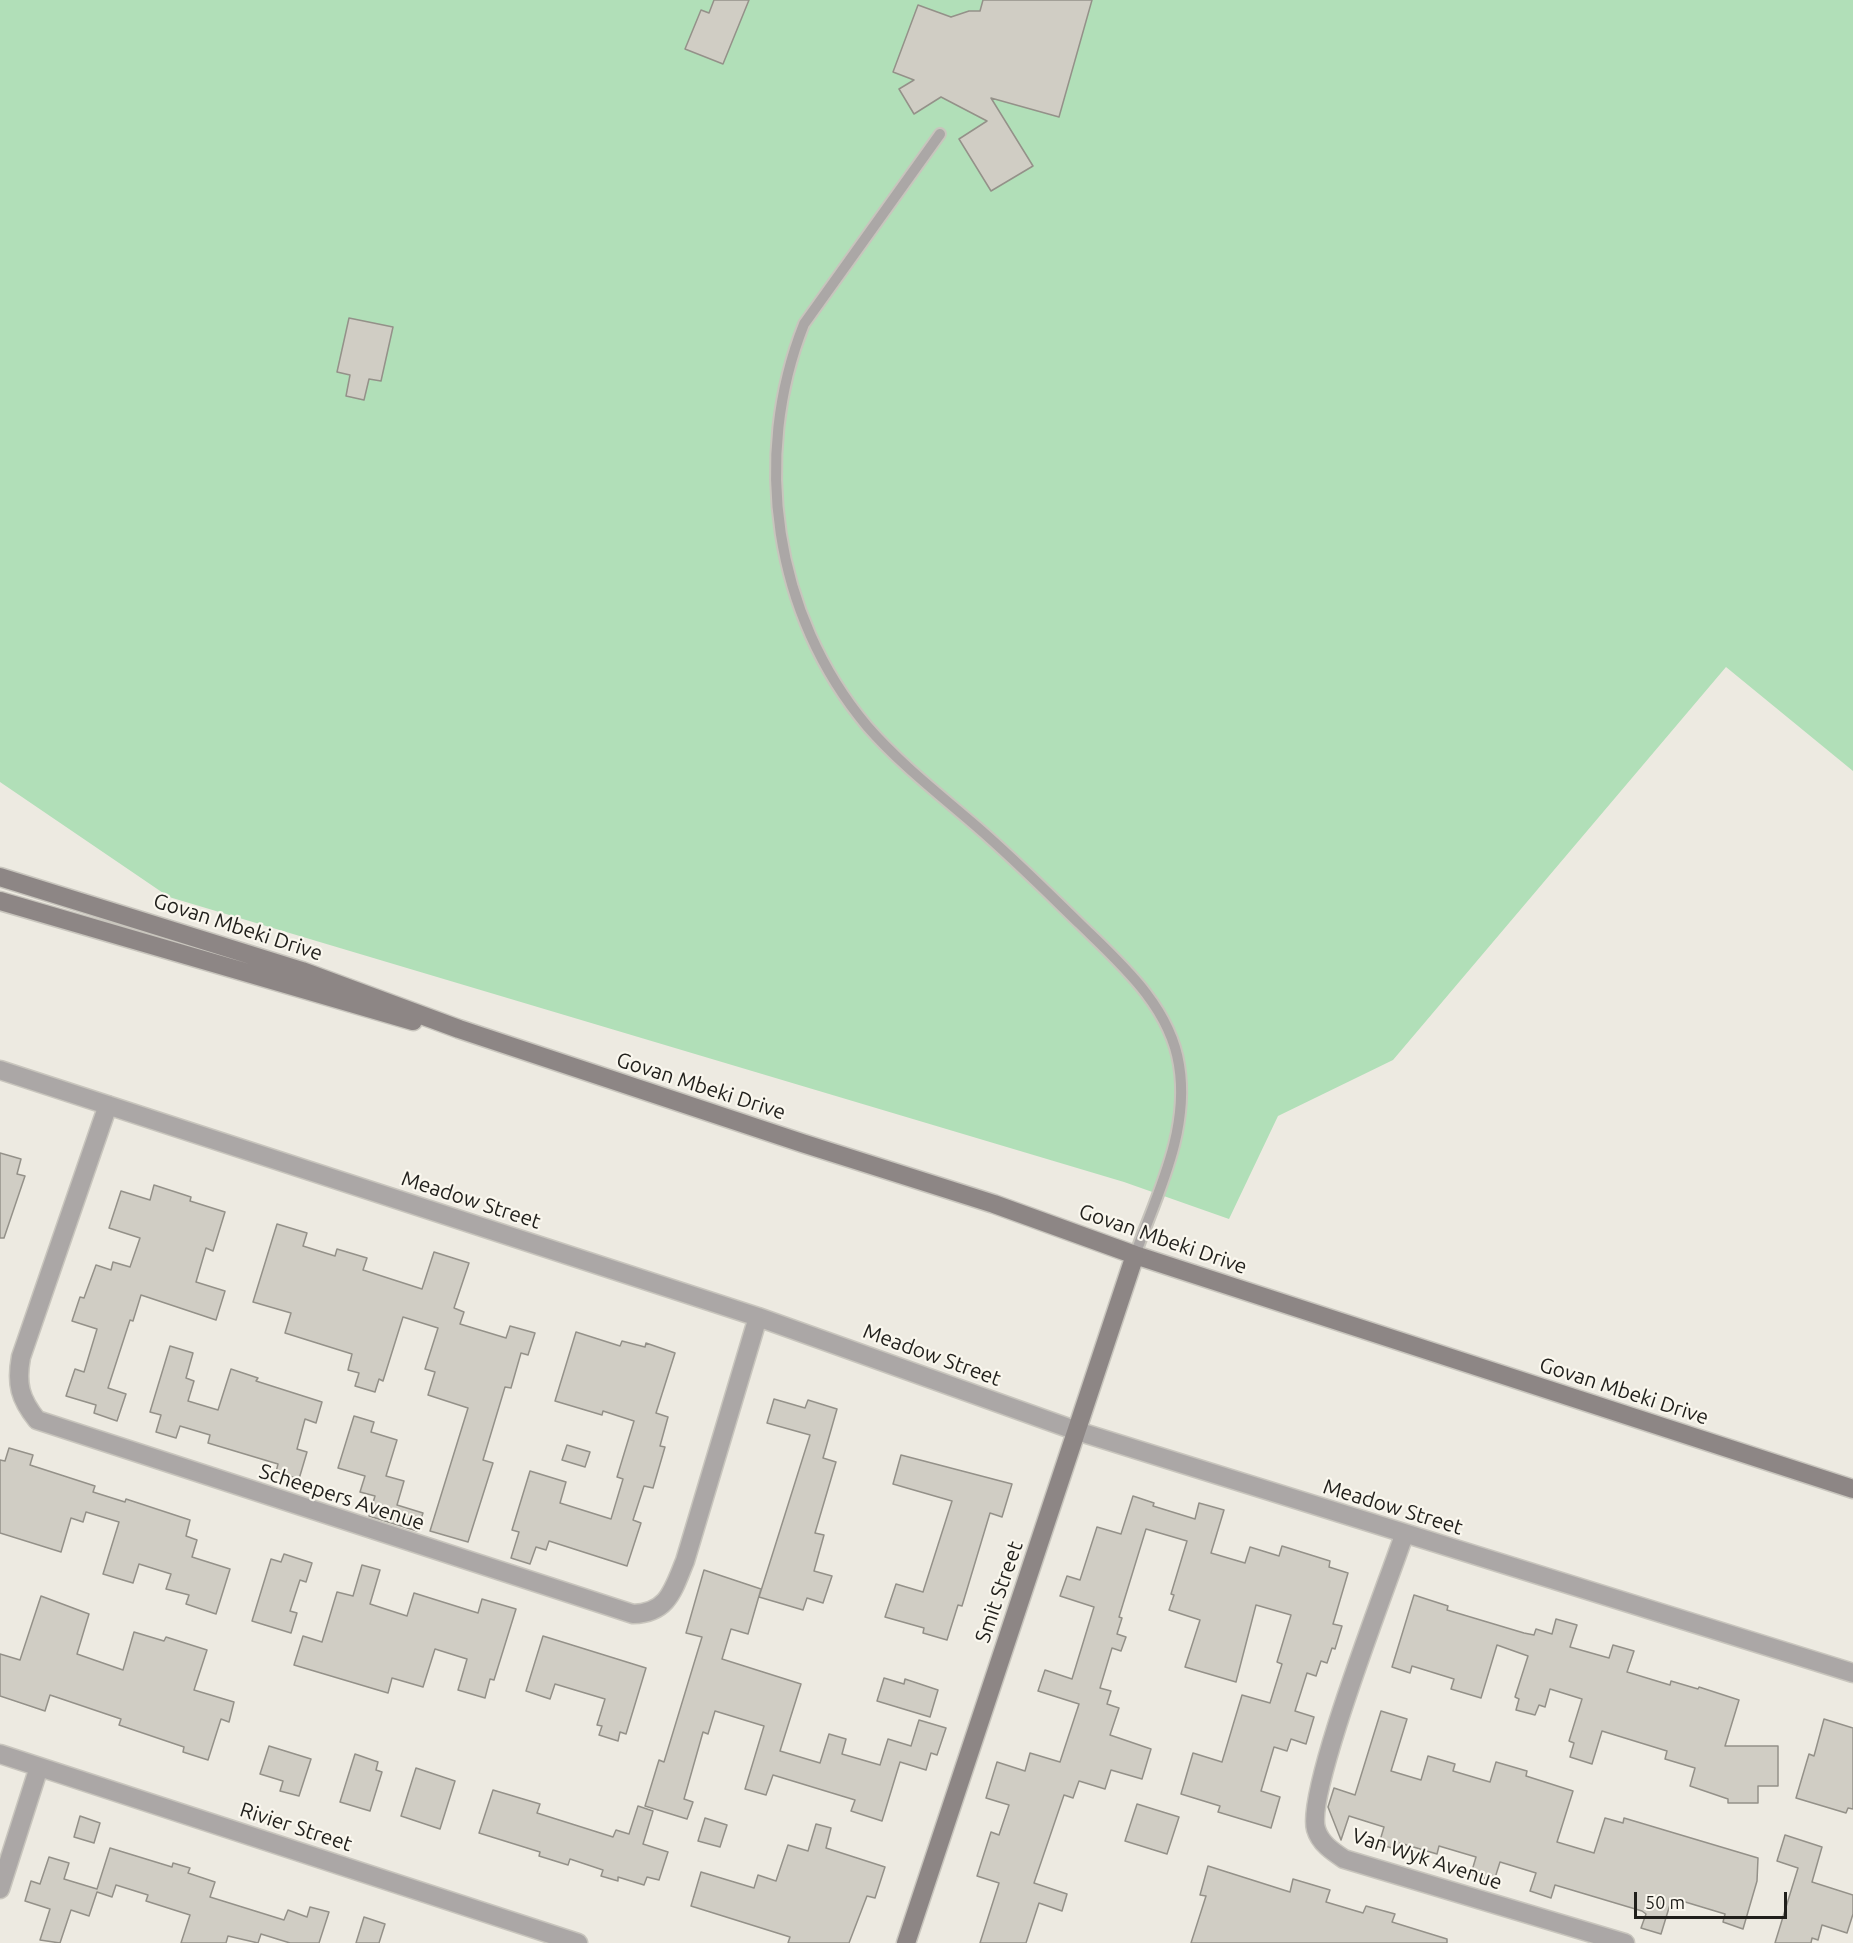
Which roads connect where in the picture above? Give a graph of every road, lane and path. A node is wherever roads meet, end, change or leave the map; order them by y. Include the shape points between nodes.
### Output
1 (940, 134) dead end
2 (0, 877) edge
3 (0, 902) edge
4 (459, 1029) junction
5 (0, 1070) edge
6 (108, 1105) junction
7 (1135, 1255) junction
8 (758, 1317) junction
9 (1077, 1431) junction
10 (1853, 1489) edge
11 (1404, 1535) junction
12 (1853, 1673) edge
13 (0, 1754) edge
14 (39, 1767) junction
15 (0, 1889) edge
16 (567, 1941) edge
17 (906, 1943) edge
18 (1625, 1943) edge

1 - 7 lane via 804,324 795,345 775,442 781,538 788,575 821,659 866,725 1102,945 1158,1009 1179,1063 1180,1120 1175,1146
2 - 4 main road, Govan Mbeki Drive via 302,971
3 - 4 main road, Govan Mbeki Drive via 386,1015
4 - 7 main road, Govan Mbeki Drive via 994,1204
5 - 6 street, Meadow Street
6 - 8 street, Meadow Street
6 - 8 street, Scheepers Avenue via 21,1358 19,1393 37,1420 526,1581 633,1614 648,1614 660,1608 673,1590 685,1561
7 - 9 main road, Smit Street
7 - 10 main road, Govan Mbeki Drive
8 - 9 street, Meadow Street
9 - 11 street, Meadow Street
9 - 17 main road, Smit Street
11 - 12 street, Meadow Street
11 - 18 street, Van Wyk Avenue via 1329,1752 1315,1811 1315,1828 1321,1841 1344,1858
13 - 14 street, Rivier Street
14 - 15 street
14 - 16 street, Rivier Street

